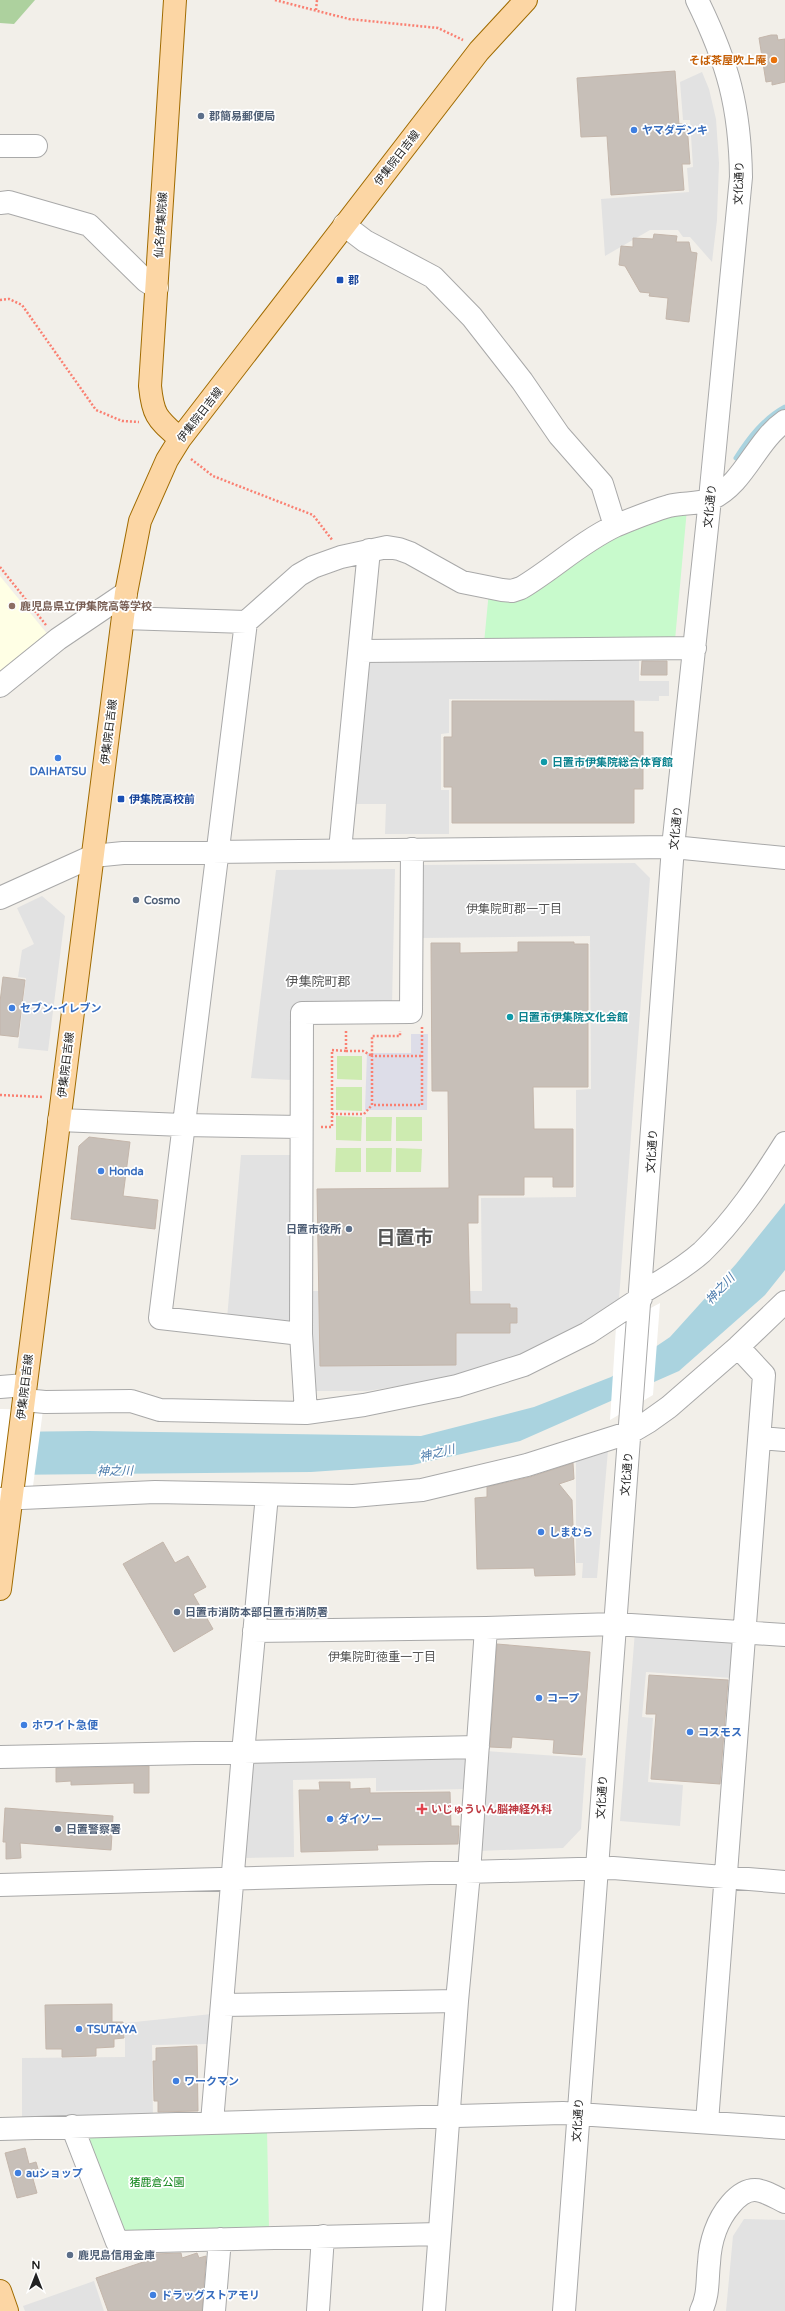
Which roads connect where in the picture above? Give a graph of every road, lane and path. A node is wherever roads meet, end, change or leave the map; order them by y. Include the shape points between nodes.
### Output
1 (175, 0) edge
2 (275, 0) edge
3 (317, 0) edge
4 (526, 0) edge
5 (697, 0) edge
6 (316, 10) junction
7 (479, 51) junction
8 (0, 146) edge
9 (36, 146) dead end
10 (0, 202) edge
11 (344, 225) junction
12 (157, 288) junction
13 (0, 300) edge
14 (157, 417) junction
15 (785, 421) edge
16 (180, 439) junction
17 (191, 459) dead end
18 (710, 500) junction
19 (614, 522) junction
20 (336, 546) dead end
21 (369, 550) junction
22 (0, 567) edge
23 (126, 593) junction
24 (124, 618) junction
25 (246, 622) junction
26 (58, 639) junction
27 (695, 648) junction
28 (360, 651) junction
29 (0, 686) edge
30 (673, 847) junction
31 (340, 850) junction
32 (412, 850) junction
33 (218, 852) junction
34 (93, 856) junction
35 (785, 858) edge
36 (0, 898) edge
37 (400, 1012) junction
38 (346, 1013) junction
39 (422, 1025) dead end
40 (346, 1051) junction
41 (372, 1056) junction
42 (422, 1056) junction
43 (0, 1095) edge
44 (62, 1098) junction
45 (372, 1104) junction
46 (332, 1114) junction
47 (59, 1120) junction
48 (182, 1126) junction
49 (301, 1127) junction
50 (785, 1143) edge
51 (641, 1301) junction
52 (785, 1302) edge
53 (301, 1334) junction
54 (738, 1347) junction
55 (0, 1387) edge
56 (24, 1398) junction
57 (306, 1413) junction
58 (631, 1432) junction
59 (760, 1438) junction
60 (785, 1440) edge
61 (8, 1495) edge
62 (267, 1495) junction
63 (0, 1589) edge
64 (615, 1624) junction
65 (486, 1628) junction
66 (254, 1631) junction
67 (744, 1632) junction
68 (785, 1635) edge
69 (478, 1747) junction
70 (243, 1753) junction
71 (0, 1757) edge
72 (596, 1868) junction
73 (469, 1873) junction
74 (725, 1877) junction
75 (232, 1878) junction
76 (785, 1882) edge
77 (0, 1885) edge
78 (457, 2002) junction
79 (222, 2005) junction
80 (579, 2113) junction
81 (450, 2115) junction
82 (212, 2122) junction
83 (707, 2122) junction
84 (72, 2126) junction
85 (785, 2128) edge
86 (0, 2129) edge
87 (785, 2202) edge
88 (439, 2234) junction
89 (323, 2236) junction
90 (220, 2239) junction
91 (0, 2291) edge
92 (7, 2311) edge
93 (214, 2311) edge
94 (318, 2311) edge
95 (434, 2311) edge
96 (564, 2311) edge
97 (701, 2311) edge

1 - 12 main road, 仙名伊集院線
2 - 6 path
3 - 6 path
4 - 7 main road, 伊集院日吉線
5 - 18 street, 文化通り via 713,32 735,101 741,177
6 - 7 path via 349,19 438,28 466,41
7 - 11 main road, 伊集院日吉線
8 - 9 street
10 - 12 street via 8,202 89,225 146,281
11 - 16 main road, 伊集院日吉線
11 - 19 street via 365,241 433,277 472,317 522,381 559,435 602,484
12 - 14 main road, 仙名伊集院線 via 150,386
13 - 14 path via 22,305 96,410 122,421 137,423
14 - 16 main road
15 - 18 street via 775,428 755,451 734,484
16 - 23 main road, 伊集院日吉線 via 167,460 140,521
17 - 20 path via 213,476 313,515
18 - 19 street via 670,505
18 - 27 street, 文化通り
19 - 21 street via 529,583 512,591 462,582 399,549 387,547
21 - 25 street via 313,566 299,575
21 - 28 street
22 - 26 path
23 - 24 main road, 伊集院日吉線
23 - 26 street
24 - 25 street
24 - 34 main road, 伊集院日吉線
25 - 33 street
26 - 29 street
27 - 28 street
27 - 30 street, 文化通り
28 - 31 street
30 - 32 street
30 - 35 street
30 - 51 street, 文化通り
31 - 32 street
31 - 33 street
32 - 37 street via 411,1012
33 - 34 street via 123,853
33 - 48 street
34 - 36 street
34 - 44 main road, 伊集院日吉線
37 - 38 street
37 - 41 path via 400,1036 372,1036
38 - 40 path
38 - 49 street via 302,1013
39 - 42 path
40 - 41 path via 363,1051
40 - 46 path via 332,1050
41 - 42 path
41 - 45 path
42 - 45 path via 422,1104
43 - 44 path
44 - 47 main road, 伊集院日吉線
45 - 46 path via 364,1114
46 - 49 path via 332,1127
47 - 48 street
47 - 56 main road, 伊集院日吉線
48 - 49 street
48 - 53 street via 160,1318
49 - 53 street
50 - 51 street via 726,1227 701,1252
51 - 57 street via 588,1333 524,1365 457,1386 364,1405
51 - 58 street, 文化通り
52 - 54 street
53 - 57 street
54 - 58 street via 669,1407
54 - 59 street via 764,1375
55 - 56 street
56 - 57 street via 45,1402 131,1401 160,1410
56 - 61 main road, 伊集院日吉線
58 - 62 street via 527,1465 422,1490 353,1496
58 - 64 street, 文化通り
59 - 60 street
59 - 67 street
61 - 62 street via 155,1492
61 - 63 main road, 伊集院日吉線
62 - 66 street
64 - 65 street
64 - 67 street
64 - 72 street, 文化通り
65 - 66 street
65 - 69 street
66 - 70 street
67 - 68 street
67 - 74 street
69 - 70 street
69 - 73 street
70 - 71 street
70 - 75 street
72 - 73 street
72 - 74 street
72 - 80 street, 文化通り
73 - 75 street
73 - 78 street
74 - 76 street
74 - 83 street
75 - 77 street
75 - 79 street
78 - 79 street
78 - 81 street
79 - 82 street
80 - 81 street
80 - 83 street
80 - 96 street, 文化通り
81 - 82 street
81 - 88 street
82 - 84 street
83 - 85 street
84 - 86 street
84 - 90 street via 117,2242
87 - 97 street via 756,2189 739,2195 726,2209 713,2238 708,2292
88 - 89 street
88 - 95 street
89 - 90 street
89 - 94 street
90 - 93 street
91 - 92 main road

